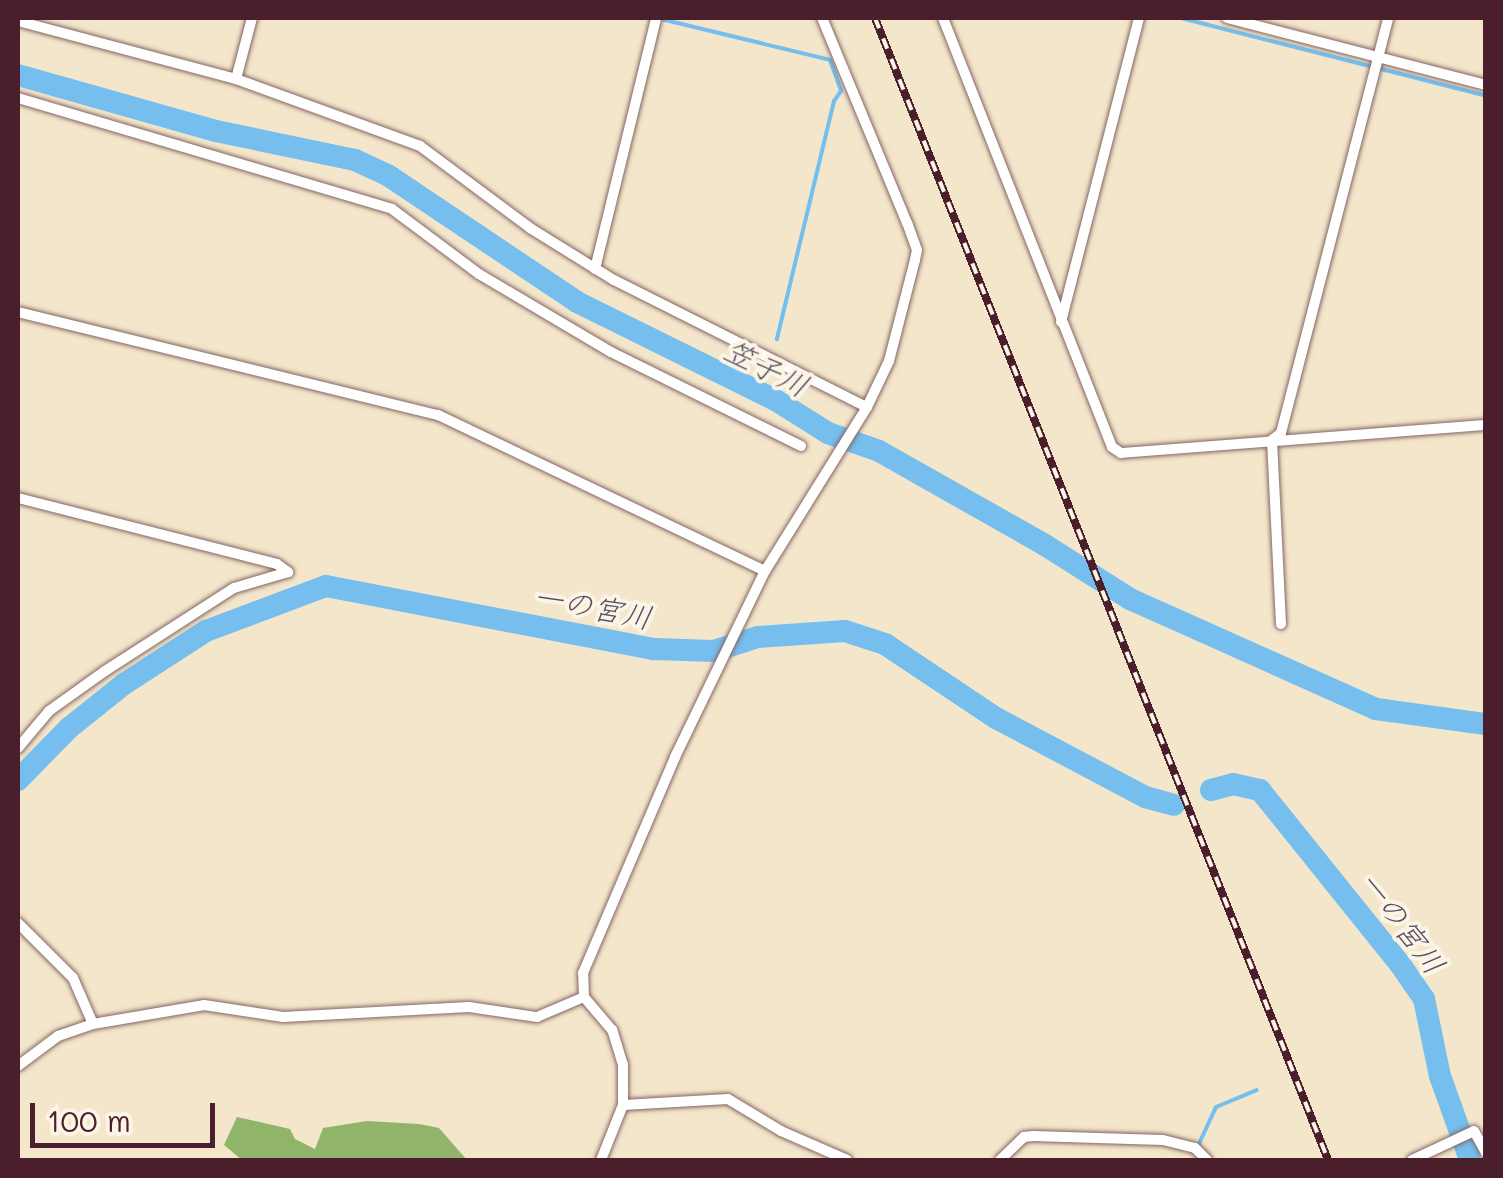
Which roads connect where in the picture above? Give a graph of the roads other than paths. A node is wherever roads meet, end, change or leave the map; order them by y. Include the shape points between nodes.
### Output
1 (252, 18) edge
2 (656, 18) edge
3 (822, 18) edge
4 (944, 18) edge
5 (1139, 18) edge
6 (1227, 18) edge
7 (1388, 18) edge
8 (18, 21) edge
9 (1380, 54) junction
10 (236, 80) junction
11 (1486, 85) edge
12 (18, 98) edge
13 (595, 269) junction
14 (18, 312) edge
15 (1061, 322) junction
16 (868, 407) junction
17 (1486, 425) edge
18 (1272, 440) junction
19 (800, 446) dead end
20 (18, 498) edge
21 (764, 571) junction
22 (1281, 624) dead end
23 (18, 748) edge
24 (18, 923) edge
25 (584, 997) junction
26 (93, 1024) junction
27 (18, 1066) edge
28 (623, 1105) junction
29 (1486, 1153) edge
30 (1430, 1157) edge
31 (601, 1160) edge
32 (848, 1160) edge
33 (1000, 1160) edge
34 (1208, 1160) edge
35 (1412, 1160) edge

1 - 10 street
2 - 13 street
3 - 16 street via 917,250 889,361
4 - 15 street
5 - 15 street
6 - 9 street
7 - 9 street
8 - 10 street
9 - 11 street
9 - 18 street via 1281,434
10 - 13 street via 420,146
12 - 19 street via 392,210 479,274 611,352
13 - 16 street
14 - 21 street via 438,415
15 - 18 street via 1112,447 1122,453
16 - 21 street
17 - 18 street
18 - 22 street
20 - 23 street via 288,572 234,588 134,652 49,711
21 - 25 street via 583,974
24 - 26 street via 72,978
25 - 26 street via 536,1017 470,1007 284,1017 204,1004
25 - 28 street via 612,1030 623,1064
26 - 27 street via 58,1036
28 - 31 street
28 - 32 street via 728,1099 781,1132
29 - 30 street via 1474,1131
30 - 35 street
33 - 34 street via 1032,1136 1163,1140 1195,1148

